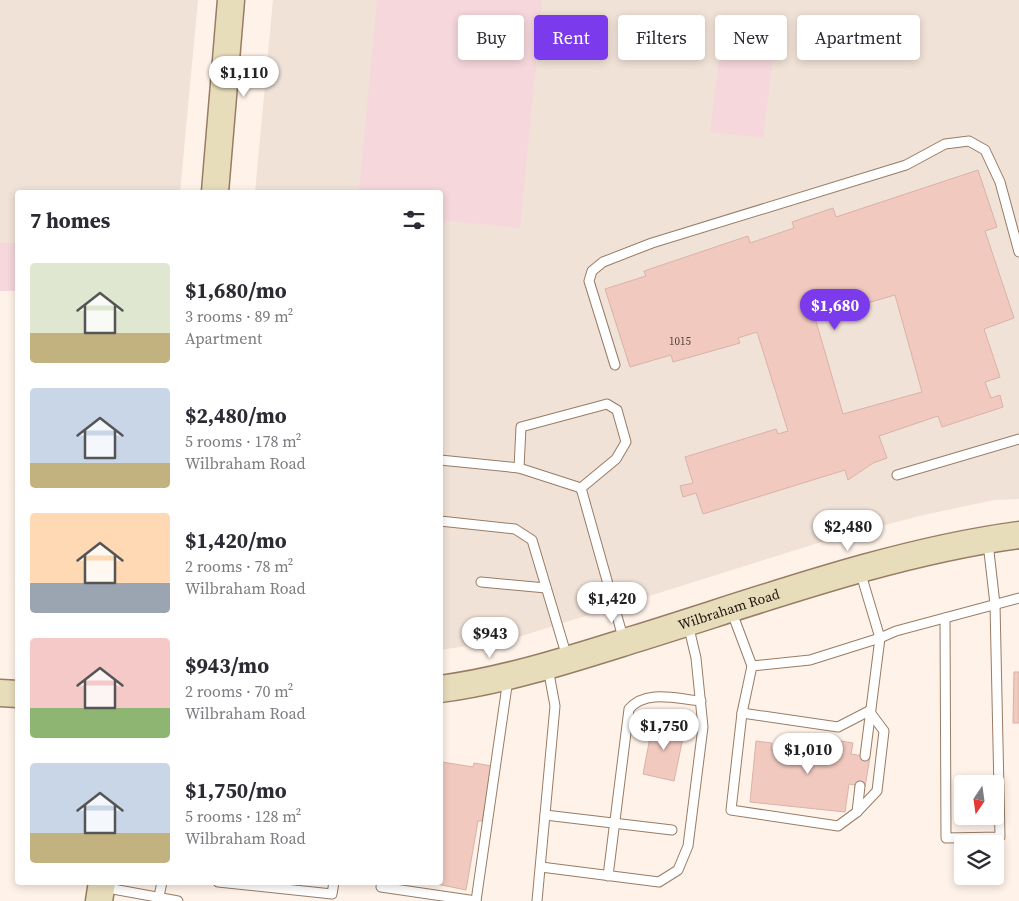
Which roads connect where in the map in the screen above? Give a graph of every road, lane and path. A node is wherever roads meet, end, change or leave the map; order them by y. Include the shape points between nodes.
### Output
1 (231, 0) edge
2 (215, 190) edge
3 (1019, 252) edge
4 (614, 365) dead end
5 (1019, 439) edge
6 (443, 460) edge
7 (519, 468) junction
8 (897, 475) dead end
9 (580, 488) junction
10 (443, 521) edge
11 (1019, 536) edge
12 (988, 540) junction
13 (860, 570) junction
14 (481, 582) dead end
15 (546, 588) junction
16 (1019, 598) edge
17 (995, 604) junction
18 (731, 610) junction
19 (945, 618) junction
20 (688, 623) junction
21 (880, 638) junction
22 (624, 642) junction
23 (558, 663) junction
24 (752, 666) junction
25 (509, 676) junction
26 (443, 688) edge
27 (0, 694) edge
28 (15, 694) edge
29 (700, 701) junction
30 (869, 711) junction
31 (742, 713) junction
32 (865, 756) dead end
33 (860, 786) dead end
34 (857, 812) junction
35 (545, 815) junction
36 (614, 823) junction
37 (672, 830) dead end
38 (540, 867) junction
39 (608, 876) junction
40 (161, 885) edge
41 (246, 885) edge
42 (334, 885) edge
43 (381, 885) edge
44 (100, 890) edge
45 (159, 898) edge
46 (178, 901) edge
47 (476, 901) edge
48 (537, 901) edge

1 - 2 main road
3 - 4 lane via 1000,182 985,150 969,142 945,144 906,165 603,262 592,271 589,281
5 - 8 lane
6 - 7 lane
7 - 9 lane
7 - 9 lane via 521,428 607,404 617,410 626,442 616,459
9 - 22 lane
10 - 15 lane via 515,529 532,540
11 - 12 main road, Wilbraham Road
12 - 13 main road, Wilbraham Road
12 - 17 lane
13 - 18 main road, Wilbraham Road
13 - 21 lane
14 - 15 lane
15 - 23 lane
16 - 17 lane
17 - 19 lane
17 - 19 lane via 1000,837 946,838
18 - 20 main road, Wilbraham Road
18 - 24 lane
19 - 21 lane
20 - 22 main road, Wilbraham Road
20 - 29 lane via 696,658
21 - 24 lane via 810,660
21 - 30 lane
22 - 23 main road, Wilbraham Road
23 - 25 main road, Wilbraham Road
23 - 35 lane
24 - 31 lane
25 - 26 main road, Wilbraham Road
25 - 47 lane
27 - 28 main road
29 - 36 lane via 647,696 636,700 629,709
29 - 39 lane via 703,726 688,846 678,870 659,882
30 - 31 lane via 838,727
30 - 32 lane
30 - 34 lane via 884,731 877,791
31 - 34 lane via 730,810 838,826
33 - 34 lane
35 - 36 lane
35 - 38 lane
36 - 37 lane
36 - 39 lane
38 - 39 lane
38 - 48 lane
40 - 45 lane
41 - 42 lane via 332,894
43 - 47 lane
44 - 45 lane
45 - 46 lane

